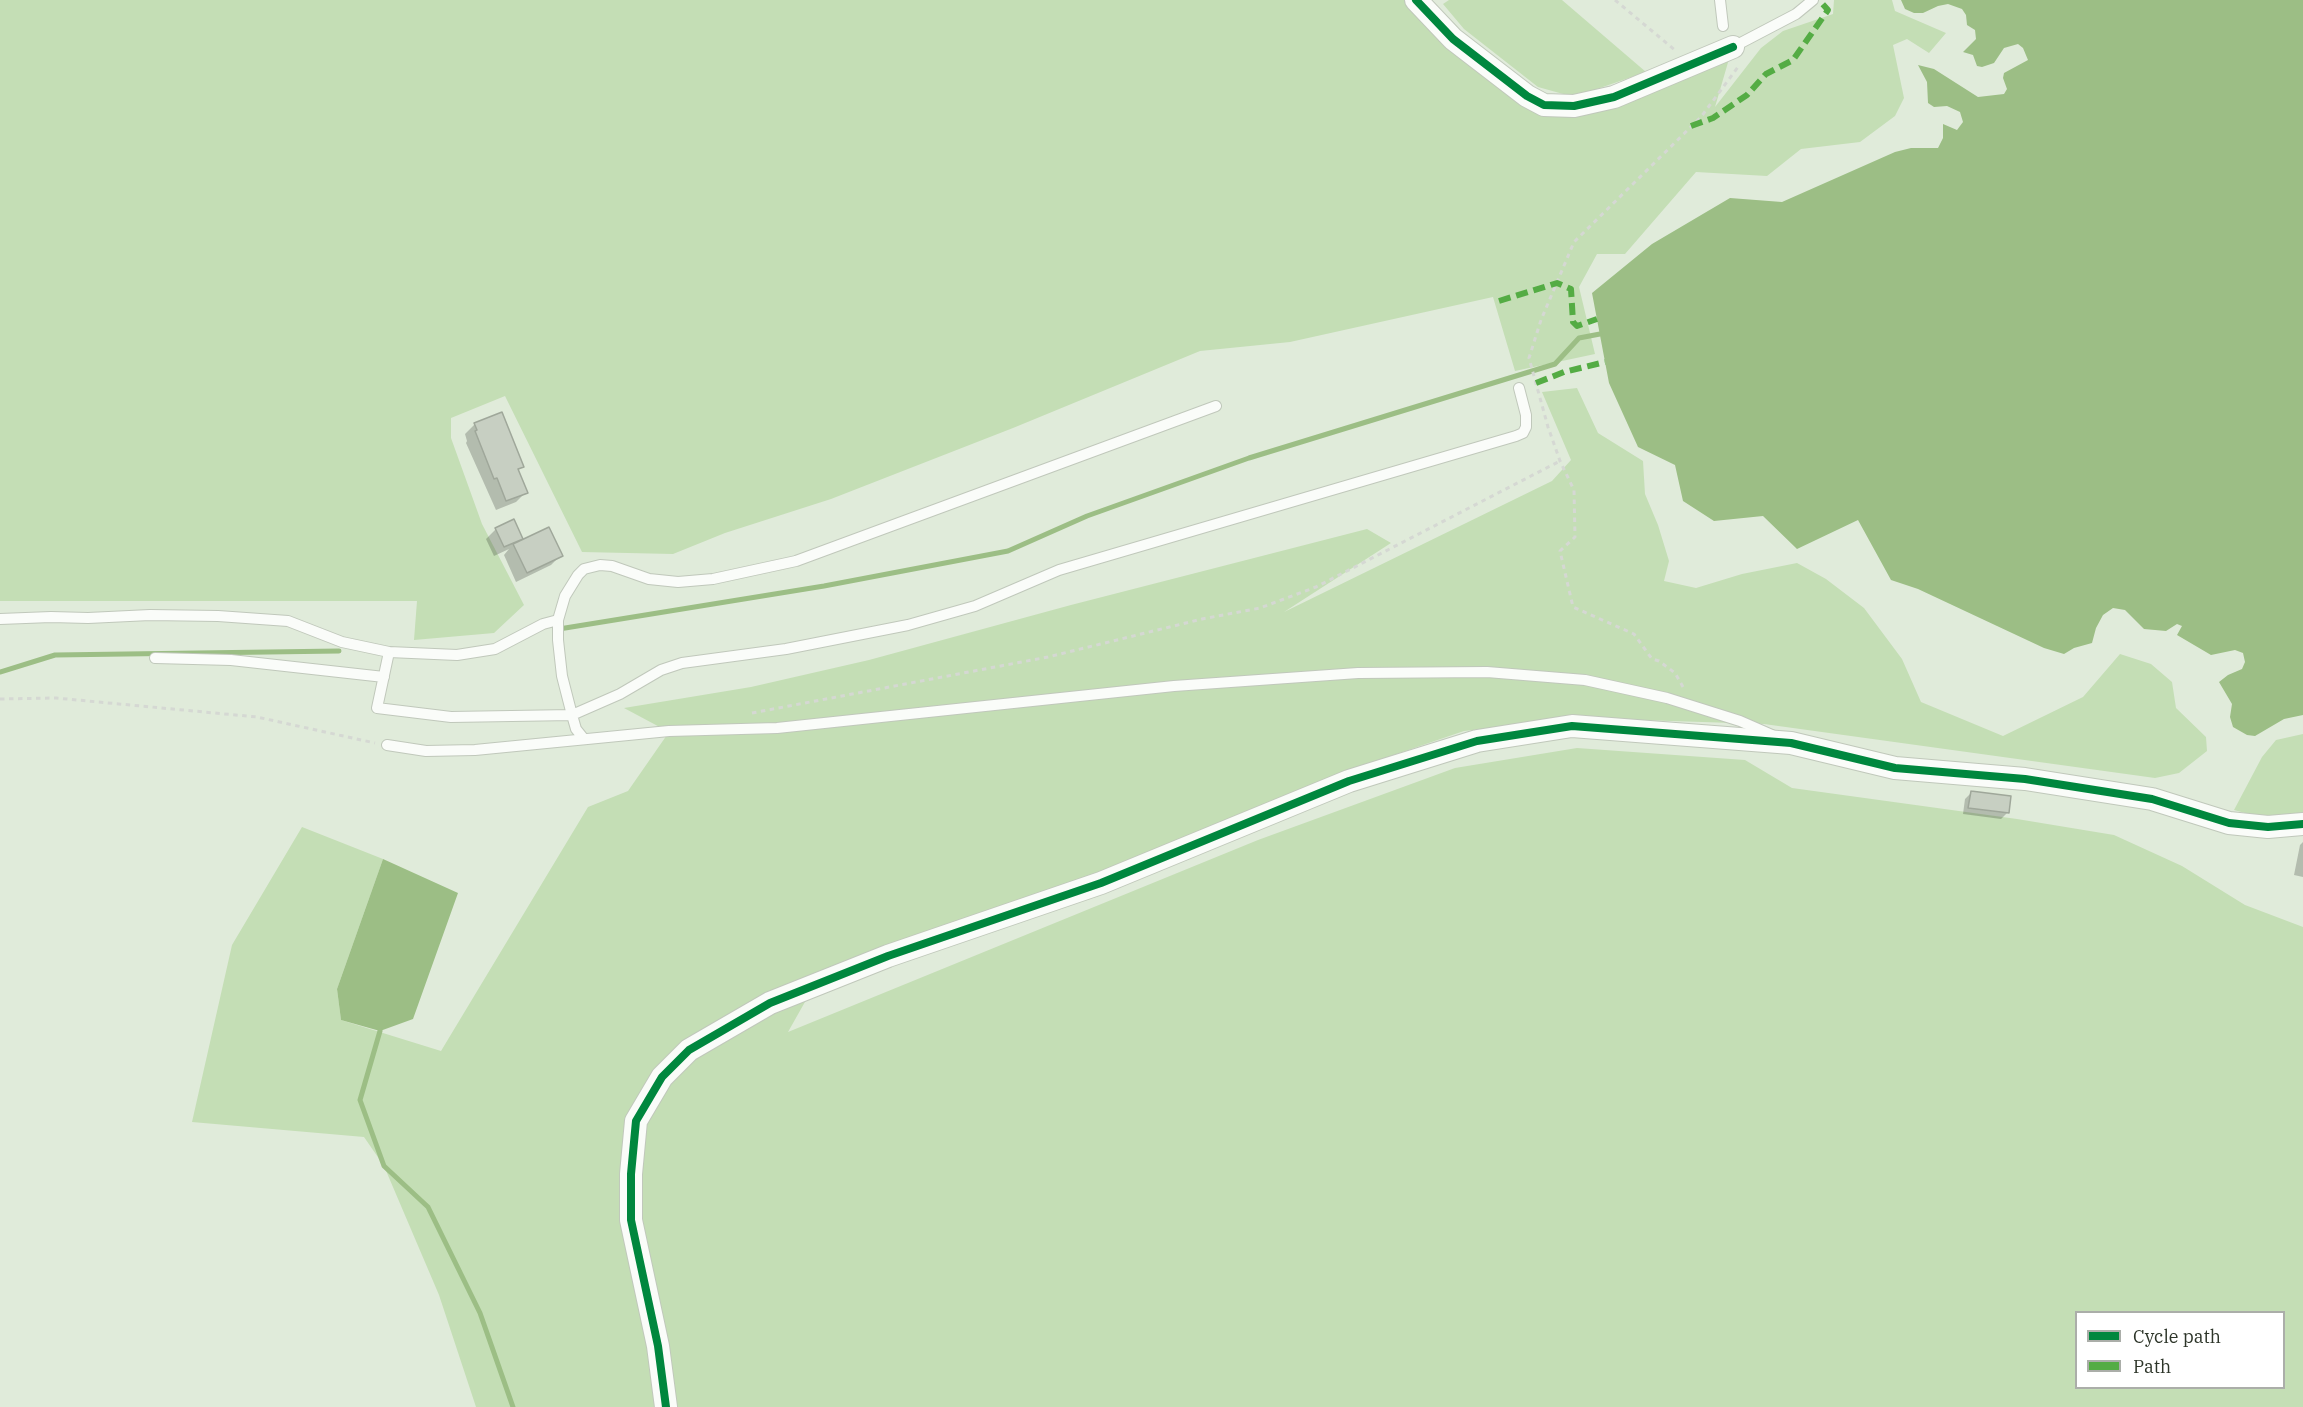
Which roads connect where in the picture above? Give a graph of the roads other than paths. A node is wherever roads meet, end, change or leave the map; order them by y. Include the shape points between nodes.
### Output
1 (1416, 0) edge
2 (1720, 0) edge
3 (1813, 0) edge
4 (1723, 26) dead end
5 (1736, 57) joint
6 (1519, 388) dead end
7 (1216, 406) dead end
8 (0, 619) edge
9 (558, 620) junction
10 (389, 652) junction
11 (155, 658) dead end
12 (384, 677) junction
13 (572, 715) junction
14 (584, 739) junction
15 (1791, 743) junction
16 (387, 745) road end
17 (2303, 824) edge
18 (666, 1407) edge

1 - 5 street via 1453,39 1544,105 1574,106 1614,97
2 - 4 lane
3 - 5 lane
6 - 13 lane via 1526,427 1516,436 1059,570 975,606 908,625 786,649 682,663
7 - 9 lane via 796,561 713,579 678,582 649,579 612,566 590,566 578,575 565,596
8 - 10 lane via 150,615 260,618 288,621 342,642
9 - 10 lane via 495,649 457,655
9 - 13 lane via 562,676
10 - 12 lane
11 - 12 lane via 231,660
12 - 13 lane via 377,708 451,717
13 - 14 lane
14 - 15 lane via 669,731 777,728 1174,686 1358,673 1487,672 1586,680 1667,698 1740,721
14 - 16 lane via 475,750
15 - 17 street via 1895,768 2025,779 2152,799 2229,823 2268,827
15 - 18 street via 1572,726 1477,741 1349,781 1101,883 888,956 770,1003 689,1050 662,1077 636,1120 631,1174 631,1220 658,1347

